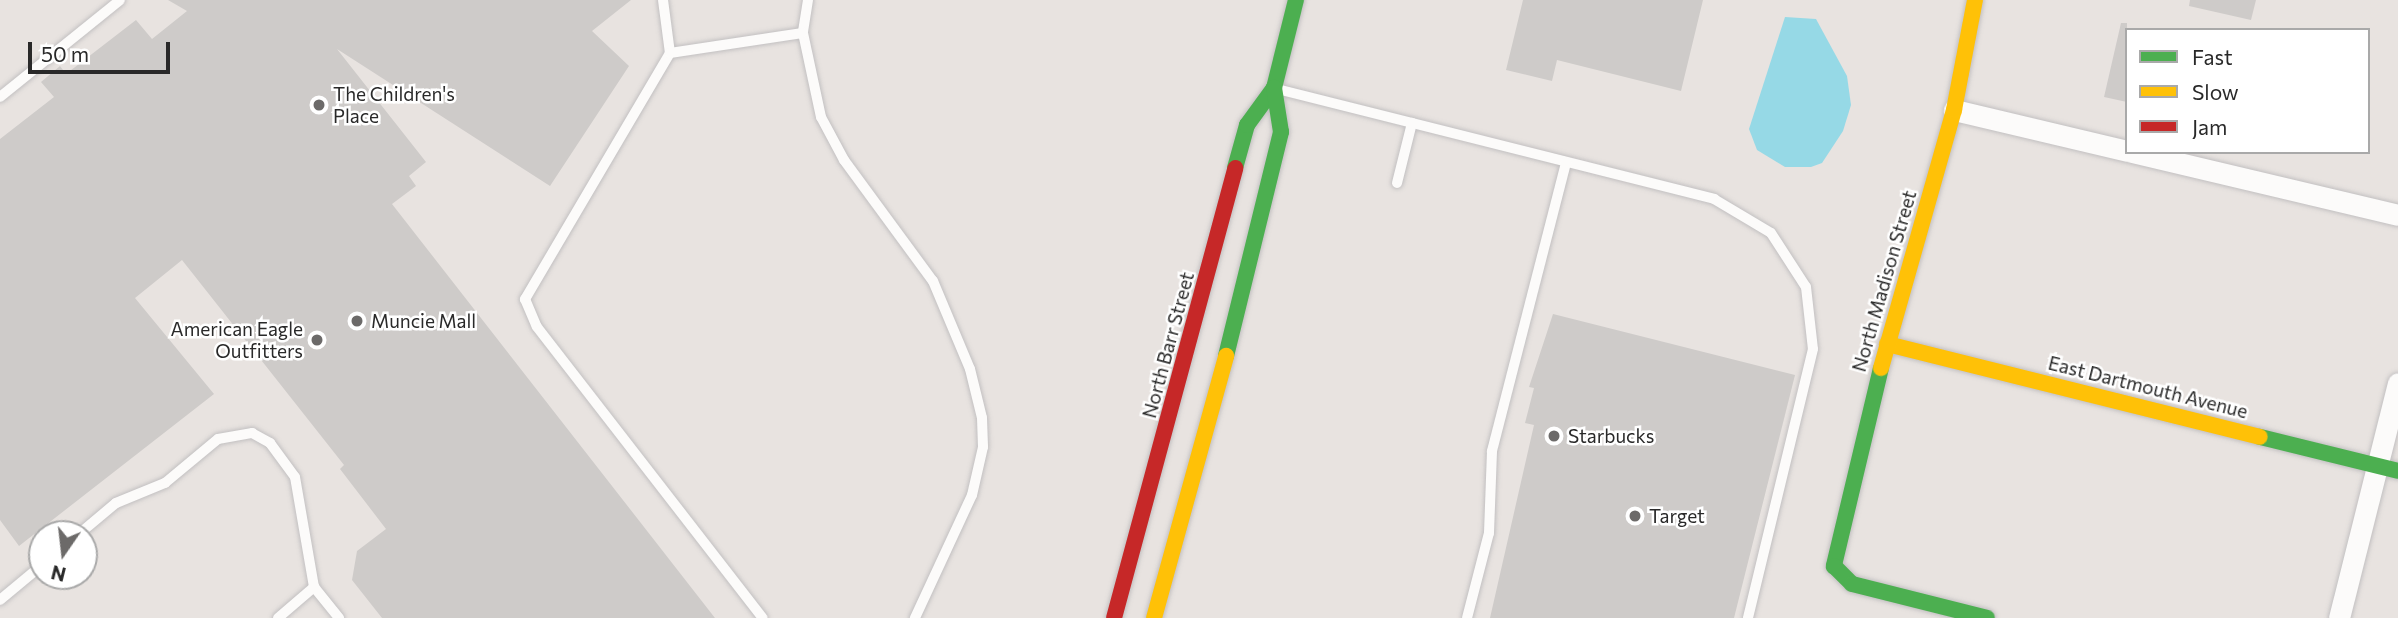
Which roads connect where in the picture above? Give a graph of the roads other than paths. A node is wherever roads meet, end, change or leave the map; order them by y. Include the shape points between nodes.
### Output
1 (120, 0) edge
2 (663, 0) edge
3 (808, 0) edge
4 (1296, 0) edge
5 (1975, 0) edge
6 (803, 33) junction
7 (670, 53) junction
8 (1274, 89) junction
9 (0, 97) edge
10 (1954, 110) junction
11 (1412, 123) junction
12 (2125, 151) edge
13 (2141, 154) edge
14 (1566, 162) junction
15 (1397, 183) dead end
16 (2398, 215) edge
17 (1887, 344) junction
18 (2398, 383) edge
19 (2388, 468) edge
20 (96, 520) edge
21 (28, 577) edge
22 (314, 587) junction
23 (0, 600) edge
24 (278, 618) edge
25 (339, 618) edge
26 (763, 618) edge
27 (915, 618) edge
28 (1114, 618) edge
29 (1154, 618) edge
30 (1467, 618) edge
31 (1748, 618) edge
32 (1987, 618) edge
33 (2339, 618) edge

1 - 9 lane
2 - 7 lane
3 - 6 lane
4 - 8 street, North Barr Street
5 - 10 street, North Madison Street
6 - 7 lane
6 - 27 lane via 808,73 831,140 933,281 978,397 981,469
7 - 26 lane via 525,299 541,332
8 - 11 lane
8 - 28 street, North Barr Street via 1247,125
8 - 29 street, North Barr Street via 1281,132 1180,540
10 - 12 street
10 - 17 street, North Madison Street
11 - 14 lane
11 - 15 lane
13 - 16 street
14 - 30 lane via 1492,451 1489,533
14 - 31 lane via 1714,199 1750,216 1771,233 1806,287 1813,323 1810,369
17 - 19 street, East Dartmouth Avenue
17 - 32 street, North Madison Street via 1834,546 1837,573 1852,584
18 - 19 street
19 - 33 street
20 - 22 lane via 116,503 165,483 218,439 252,433 271,443 295,477
21 - 23 lane
22 - 24 lane
22 - 25 lane

